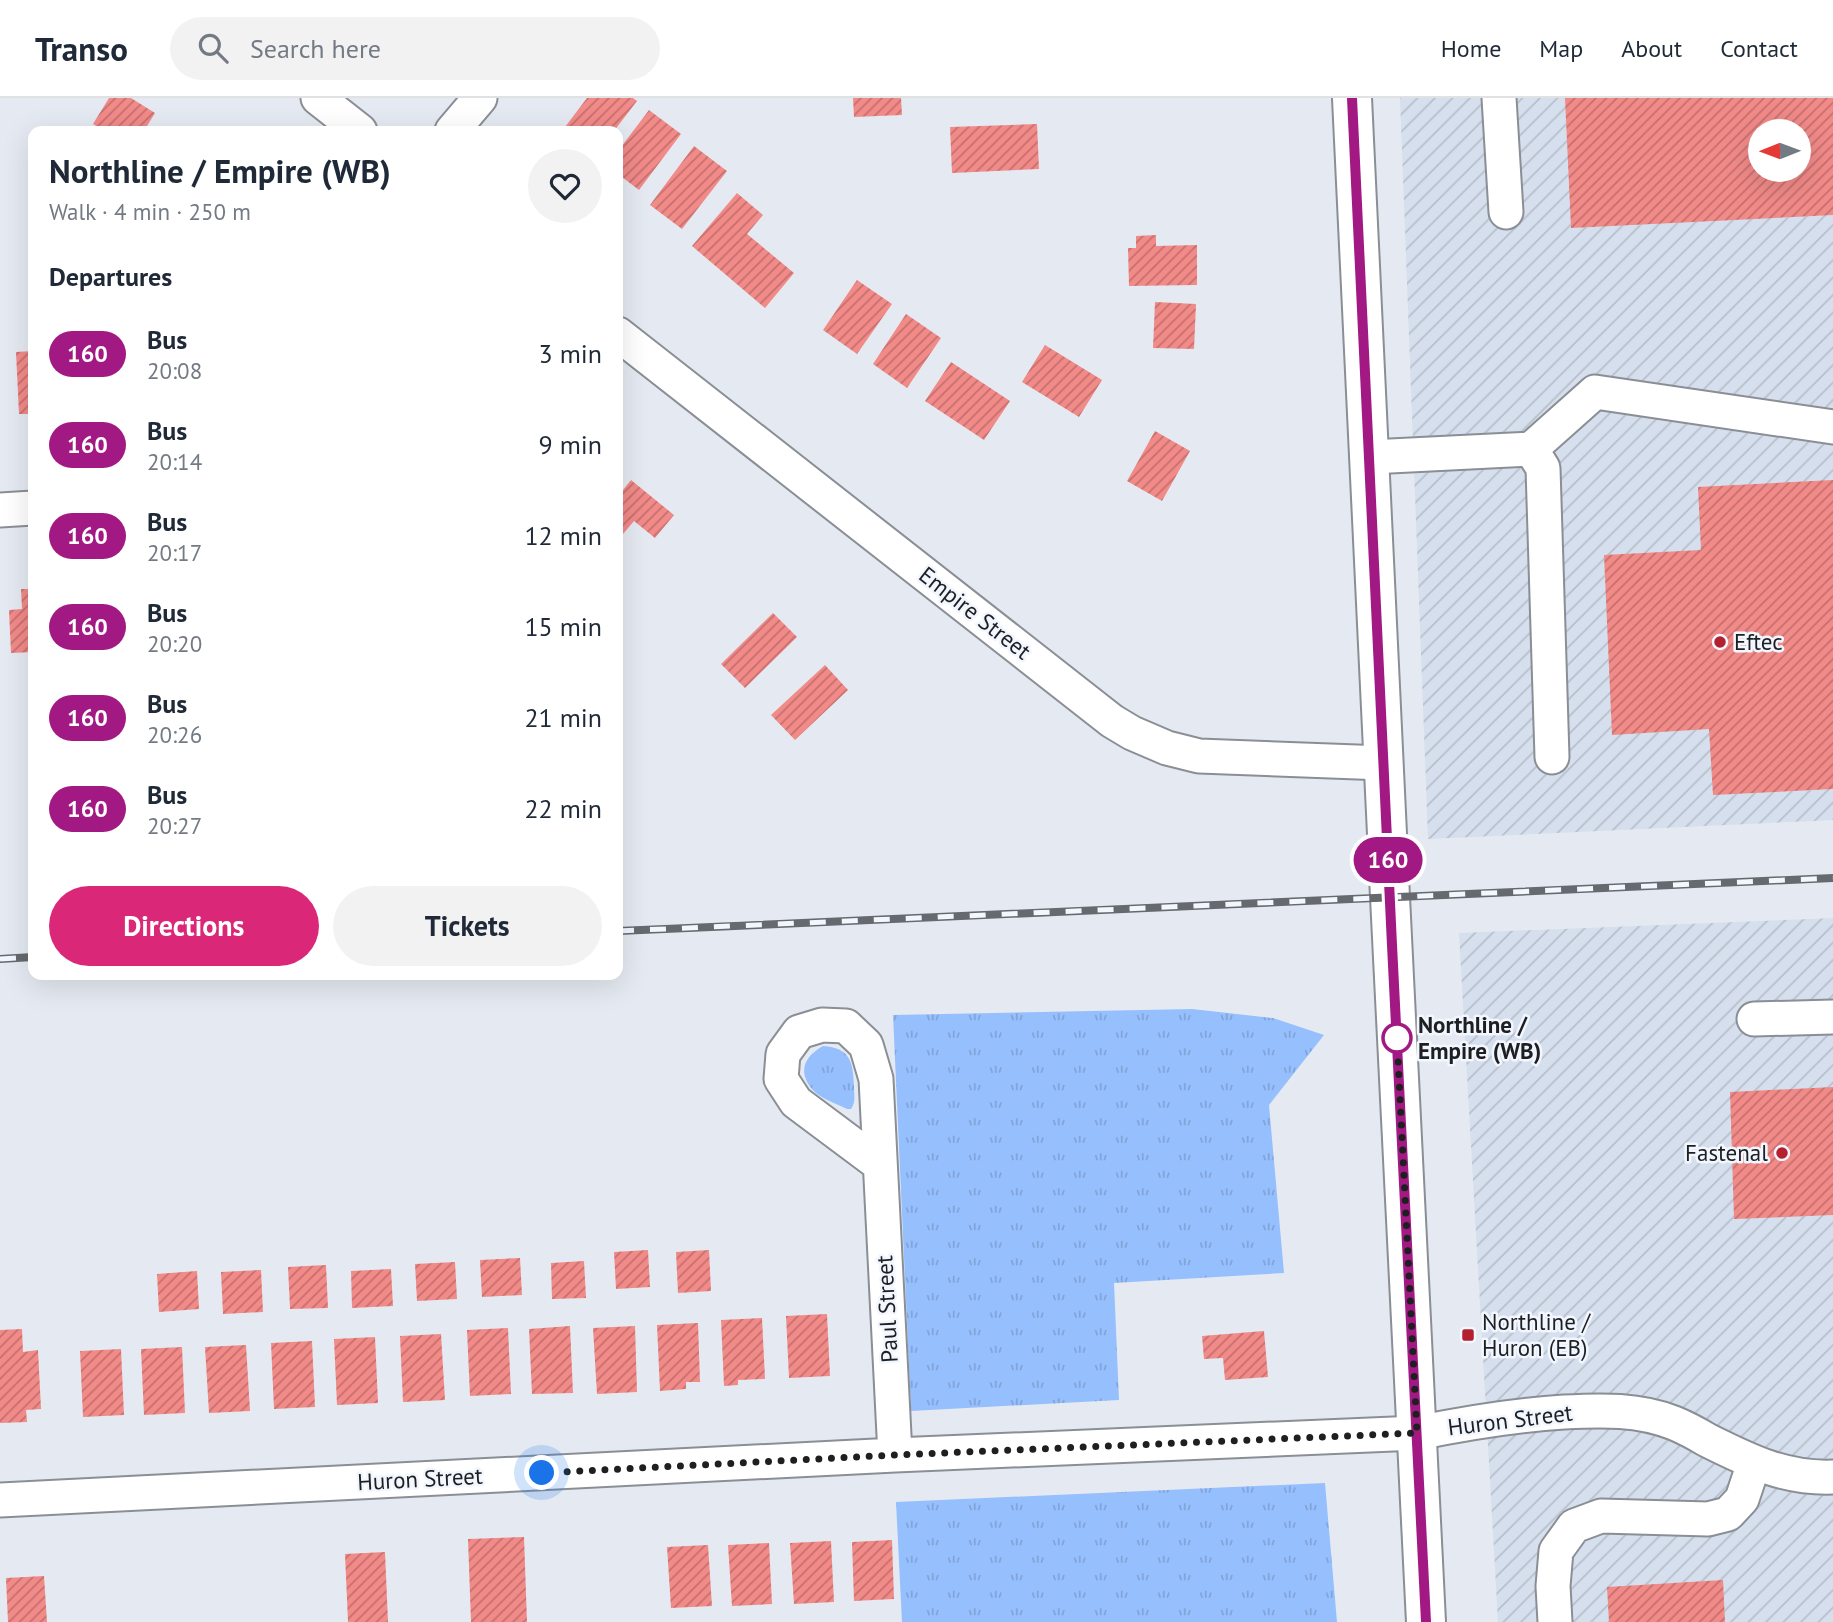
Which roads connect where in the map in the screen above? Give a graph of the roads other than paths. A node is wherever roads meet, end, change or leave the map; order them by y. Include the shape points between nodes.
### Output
1 (318, 98) edge
2 (480, 98) edge
3 (1352, 98) edge
4 (1499, 98) edge
5 (354, 126) edge
6 (456, 126) edge
7 (1506, 212) dead end
8 (623, 338) edge
9 (1833, 427) edge
10 (1531, 449) junction
11 (1370, 457) junction
12 (28, 508) edge
13 (0, 510) edge
14 (1552, 757) dead end
15 (1384, 763) junction
16 (1833, 1017) edge
17 (1754, 1019) dead end
18 (879, 1164) dead end
19 (1417, 1433) junction
20 (895, 1455) junction
21 (1754, 1463) junction
22 (1833, 1477) edge
23 (0, 1500) edge
24 (1426, 1622) edge
25 (1555, 1622) edge

1 - 5 street
2 - 6 street
3 - 11 main road
4 - 7 street
8 - 15 street, Empire Street via 1132,733 1199,756
9 - 10 street via 1595,392
10 - 11 street
10 - 14 street via 1543,468
11 - 15 main road
12 - 13 street
15 - 19 main road
16 - 17 street
18 - 20 street, Paul Street
19 - 20 street, Huron Street
19 - 21 street, Huron Street via 1520,1415 1635,1412 1675,1423
19 - 24 main road
20 - 23 street, Huron Street
21 - 22 street, Huron Street via 1798,1476
21 - 25 street via 1742,1499 1728,1514 1707,1519 1601,1516 1574,1526 1556,1551

